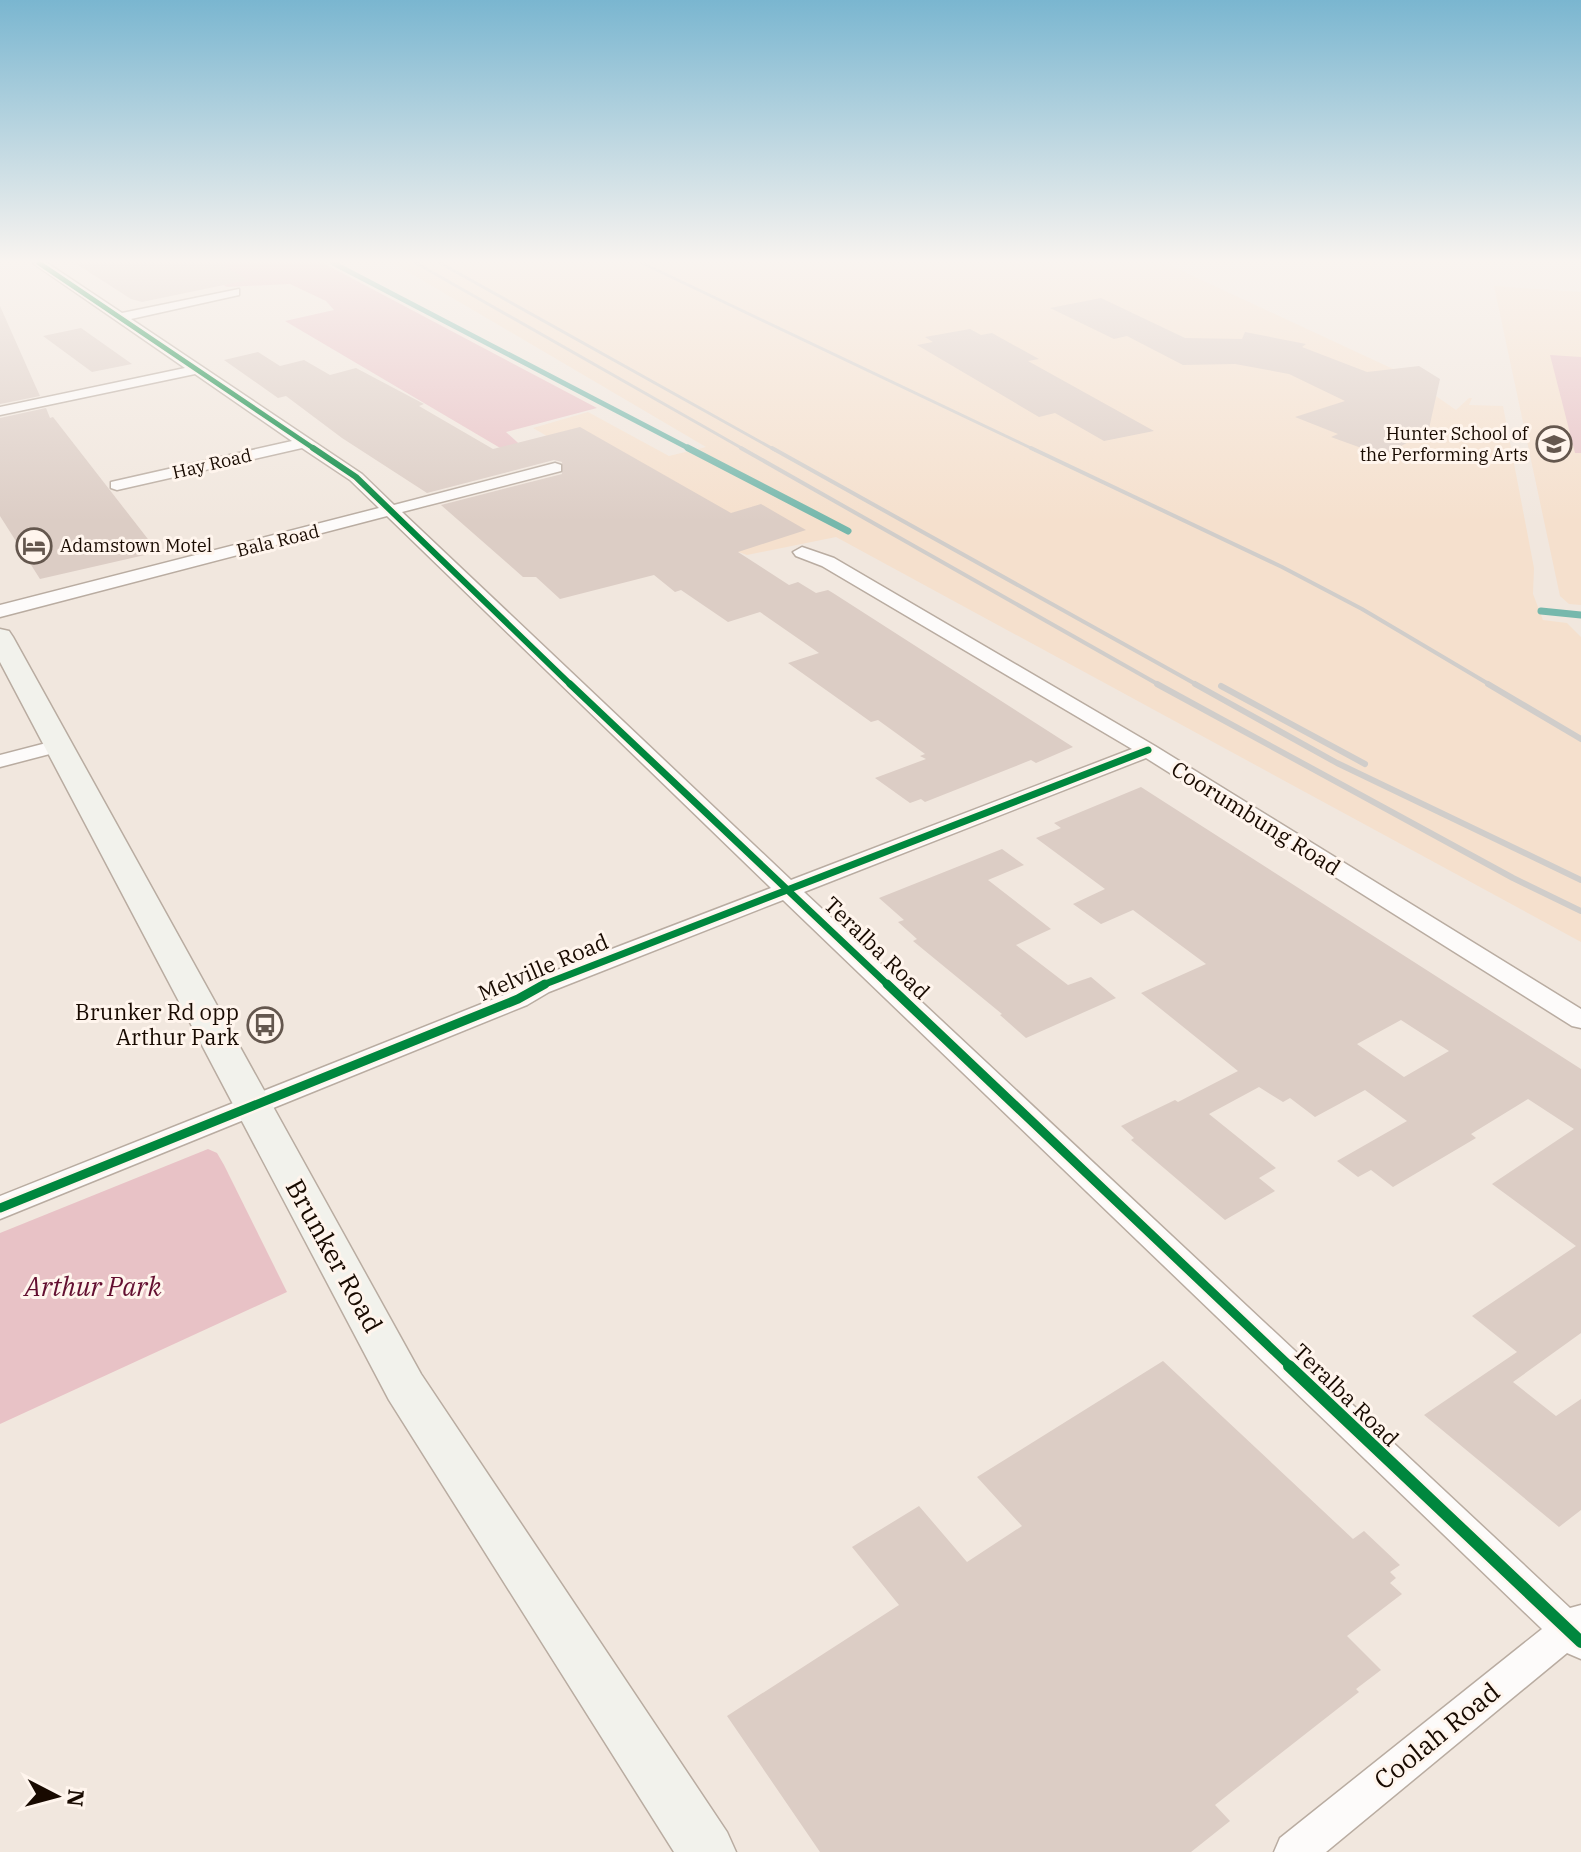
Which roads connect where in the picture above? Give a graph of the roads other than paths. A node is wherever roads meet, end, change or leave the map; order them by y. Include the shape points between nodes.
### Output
1 (167, 349) edge
2 (196, 370) junction
3 (0, 411) edge
4 (306, 442) junction
5 (555, 468) dead end
6 (117, 485) dead end
7 (392, 512) junction
8 (802, 552) dead end
9 (0, 611) edge
10 (0, 637) edge
11 (58, 746) junction
12 (1148, 750) junction
13 (0, 761) edge
14 (788, 889) junction
15 (1581, 1020) edge
16 (252, 1106) junction
17 (0, 1208) edge
18 (1577, 1631) edge
19 (707, 1852) edge
20 (1294, 1852) edge

1 - 2 street, Teralba Road
2 - 3 street
2 - 4 street, Teralba Road
4 - 6 street, Hay Road
4 - 7 street, Teralba Road via 356,477
5 - 7 street, Bala Road
7 - 9 street, Bala Road
7 - 14 street, Teralba Road
8 - 12 street, Coorumbung Road via 828,562
10 - 11 main road, Brunker Road
11 - 13 street
11 - 16 main road, Brunker Road
12 - 14 street, Melville Road
12 - 15 street, Coorumbung Road
14 - 16 street, Melville Road
14 - 18 street, Teralba Road
16 - 17 street, Melville Road
16 - 19 main road, Brunker Road via 405,1387
18 - 20 street, Coolah Road

